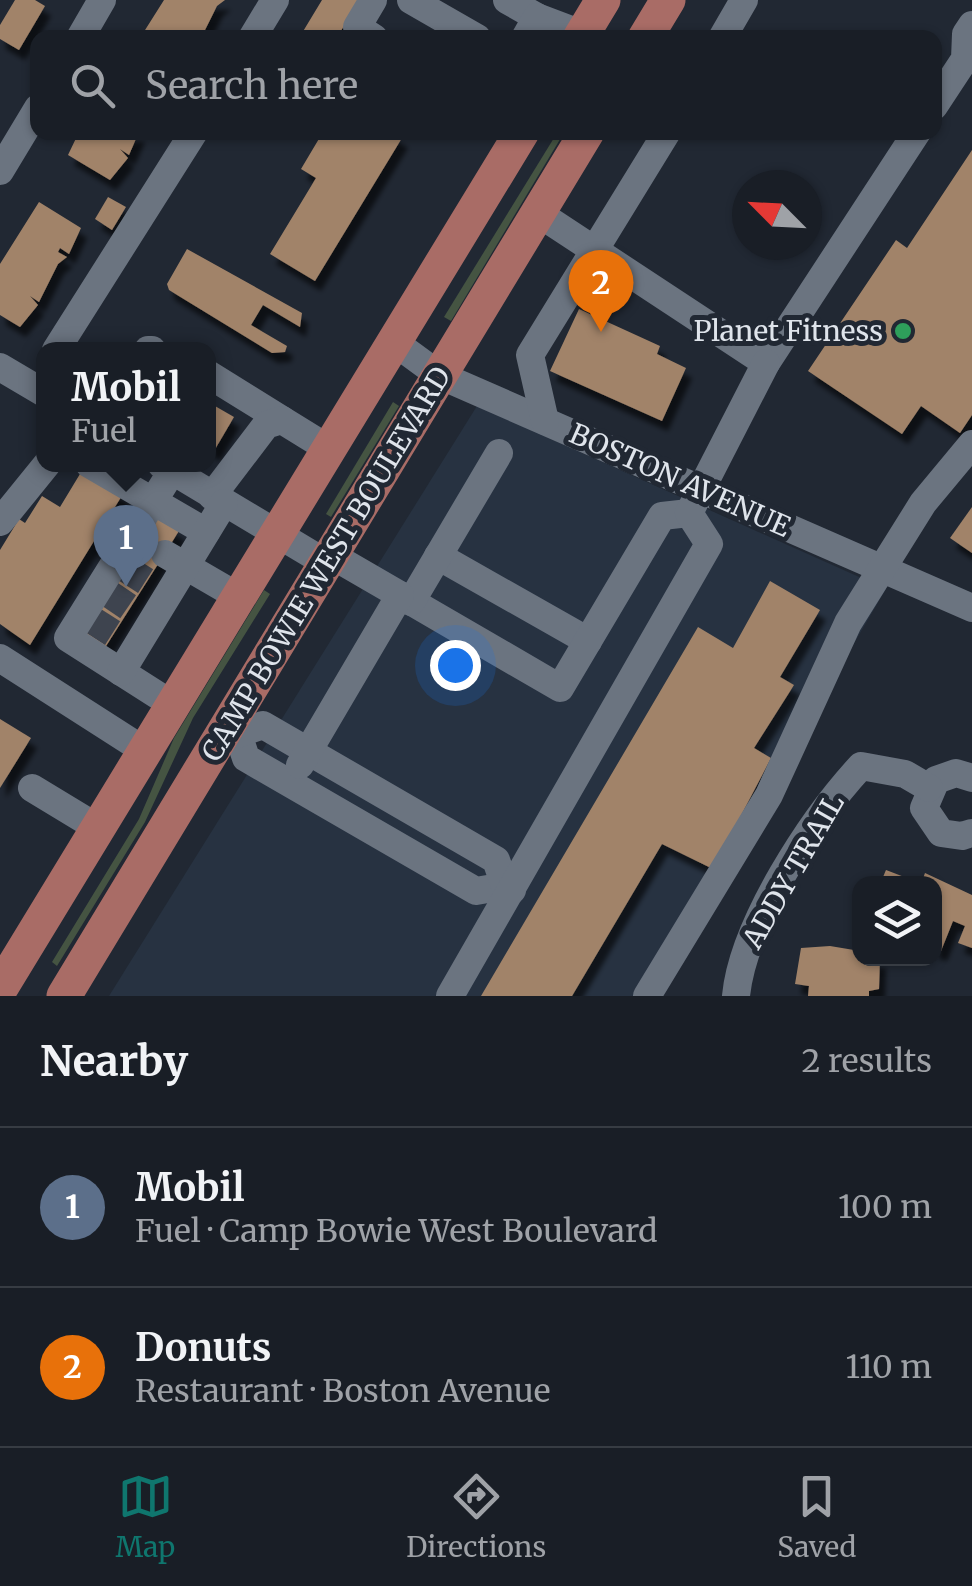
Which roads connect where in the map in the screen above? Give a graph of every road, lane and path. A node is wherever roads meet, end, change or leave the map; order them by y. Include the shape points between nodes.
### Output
1 (102, 0) edge
2 (275, 0) edge
3 (373, 0) edge
4 (411, 0) edge
5 (507, 0) edge
6 (603, 0) edge
7 (668, 0) edge
8 (744, 0) edge
9 (972, 25) edge
10 (531, 27) edge
11 (85, 30) edge
12 (257, 30) edge
13 (362, 30) edge
14 (462, 30) edge
15 (585, 30) edge
16 (650, 30) edge
17 (727, 30) edge
18 (942, 94) edge
19 (30, 121) edge
20 (189, 140) edge
21 (517, 140) edge
22 (582, 140) edge
23 (661, 140) edge
24 (912, 140) edge
25 (0, 171) edge
26 (538, 213) junction
27 (596, 251) junction
28 (61, 342) edge
29 (394, 342) junction
30 (766, 363) junction
31 (0, 366) edge
32 (439, 375) junction
33 (216, 379) edge
34 (36, 381) edge
35 (282, 420) junction
36 (545, 420) junction
37 (972, 444) edge
38 (329, 449) junction
39 (498, 453) dead end
40 (41, 472) edge
41 (102, 472) edge
42 (164, 472) edge
43 (173, 472) edge
44 (218, 499) junction
45 (694, 500) junction
46 (153, 502) junction
47 (0, 522) edge
48 (206, 532) junction
49 (277, 535) junction
50 (438, 556) junction
51 (329, 559) junction
52 (175, 560) junction
53 (882, 568) junction
54 (239, 597) junction
55 (405, 598) junction
56 (972, 608) edge
57 (588, 641) junction
58 (123, 652) junction
59 (0, 658) edge
60 (173, 704) junction
61 (233, 731) junction
62 (972, 747) edge
63 (145, 751) junction
64 (308, 751) junction
65 (966, 776) edge
66 (290, 784) junction
67 (32, 788) dead end
68 (929, 788) junction
69 (414, 812) junction
70 (98, 828) junction
71 (972, 832) edge
72 (396, 845) junction
73 (509, 888) junction
74 (0, 988) edge
75 (18, 996) edge
76 (64, 996) edge
77 (450, 996) edge
78 (647, 996) edge
79 (736, 996) edge

1 - 11 street
2 - 12 street
3 - 13 street via 357,27
4 - 14 street
5 - 10 street
6 - 15 main road
7 - 16 main road
8 - 17 street
9 - 18 street via 966,59
19 - 25 street
20 - 28 street
21 - 29 main road, CAMP BOWIE WEST BOULEVARD
22 - 26 main road, CAMP BOWIE WEST BOULEVARD
23 - 27 street
24 - 30 street
26 - 27 street
26 - 32 main road, CAMP BOWIE WEST BOULEVARD
27 - 30 street
27 - 36 street via 530,355
29 - 32 street, BOSTON AVENUE
29 - 38 main road, CAMP BOWIE WEST BOULEVARD
30 - 45 street
31 - 34 street
32 - 36 street, BOSTON AVENUE
32 - 51 main road, CAMP BOWIE WEST BOULEVARD
33 - 35 street
35 - 38 street
35 - 44 street via 266,425
36 - 45 street, BOSTON AVENUE
37 - 53 street
38 - 49 main road, CAMP BOWIE WEST BOULEVARD
39 - 50 street
40 - 47 street
41 - 46 street
42 - 46 street
43 - 44 street
44 - 48 street
44 - 49 street
45 - 53 street, BOSTON AVENUE
45 - 57 street via 662,516
45 - 73 street via 710,544
46 - 48 street
46 - 58 street via 68,638
48 - 52 street
49 - 51 street
49 - 54 main road, CAMP BOWIE WEST BOULEVARD
50 - 55 street
50 - 57 street
51 - 55 street
51 - 61 main road, CAMP BOWIE WEST BOULEVARD
52 - 54 street
52 - 58 street
53 - 56 street, BOSTON AVENUE
53 - 78 street via 848,623 769,794
54 - 60 main road, CAMP BOWIE WEST BOULEVARD
55 - 57 street via 560,688
55 - 64 street
58 - 60 street
59 - 63 street
60 - 63 main road, CAMP BOWIE WEST BOULEVARD
61 - 64 street via 263,725
61 - 66 street via 246,758
61 - 76 main road, CAMP BOWIE WEST BOULEVARD
62 - 65 street
63 - 70 main road, CAMP BOWIE WEST BOULEVARD
64 - 66 street
64 - 69 street
65 - 68 street via 945,775
66 - 72 street
67 - 70 street
68 - 71 street via 924,808 933,827 951,836
68 - 79 street, ADDY TRAIL via 905,774 861,766 753,930
69 - 72 street
69 - 73 street via 496,860
70 - 74 main road, CAMP BOWIE WEST BOULEVARD
72 - 73 street via 476,891
73 - 77 street
74 - 75 street

